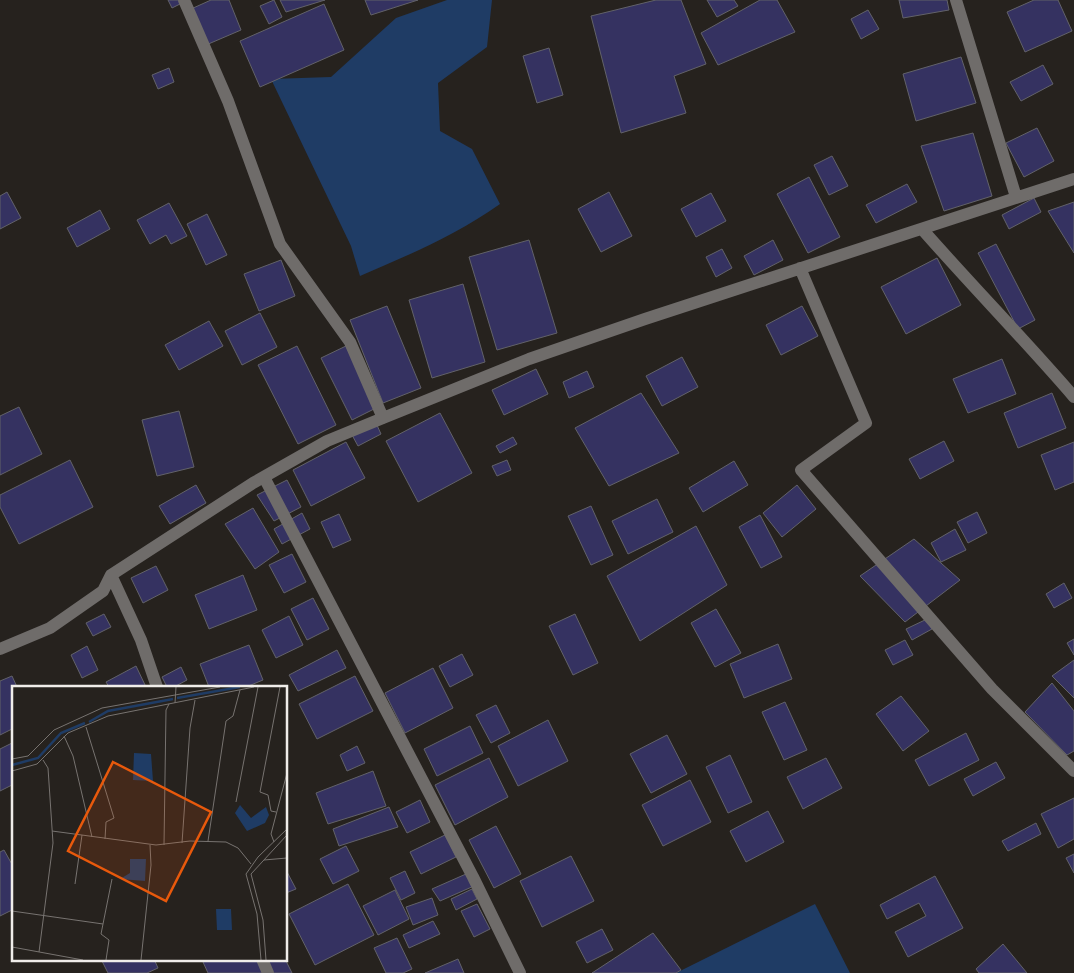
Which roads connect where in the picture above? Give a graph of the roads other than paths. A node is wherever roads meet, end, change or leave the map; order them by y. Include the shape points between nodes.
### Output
1 (184, 0) edge
2 (956, 0) edge
3 (1074, 179) edge
4 (1016, 197) junction
5 (922, 229) junction
6 (800, 268) junction
7 (1074, 397) edge
8 (383, 418) junction
9 (265, 478) junction
10 (111, 575) junction
11 (0, 649) edge
12 (157, 686) edge
13 (1074, 771) edge
14 (262, 960) edge
15 (268, 973) edge
16 (520, 973) edge

1 - 8 street via 228,101 280,244 350,342
2 - 4 street
3 - 4 street
4 - 5 street
5 - 6 street
5 - 7 street
6 - 8 street via 529,359
6 - 13 street via 866,423 801,470 992,689
8 - 9 street via 327,442
9 - 10 street
9 - 16 street
10 - 11 street via 102,591 50,628
10 - 12 street via 141,640
14 - 15 street

